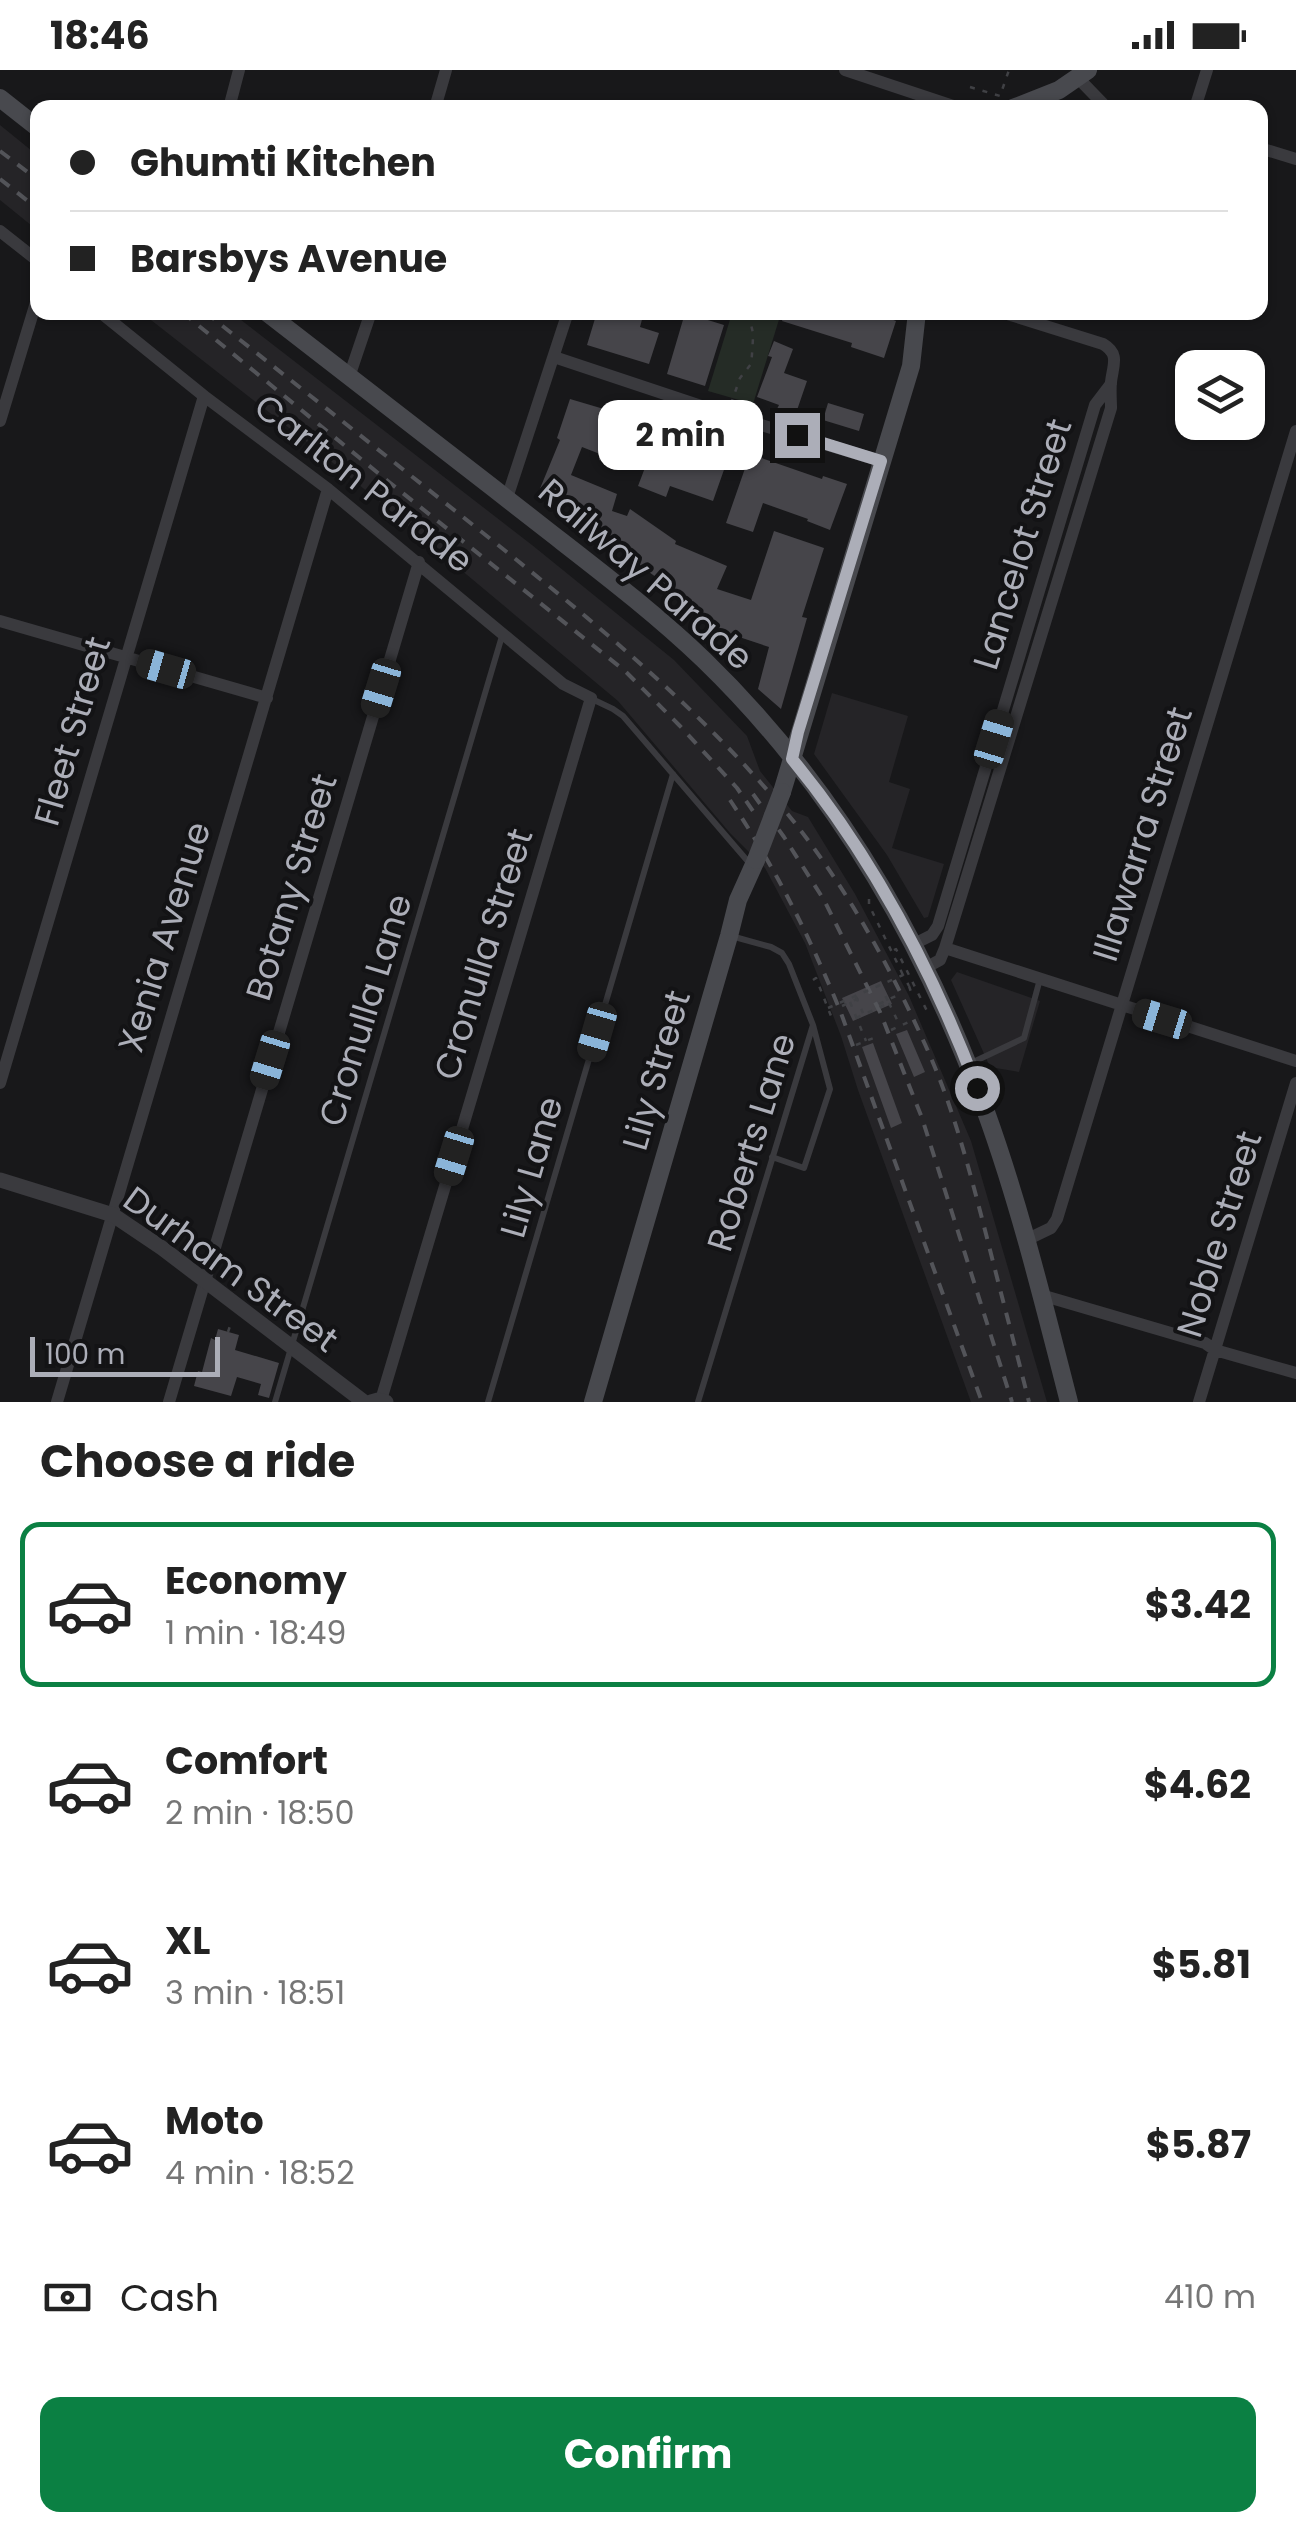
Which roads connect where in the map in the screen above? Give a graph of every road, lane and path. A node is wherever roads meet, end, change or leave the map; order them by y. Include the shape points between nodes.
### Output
1 (239, 70) edge
2 (446, 70) edge
3 (845, 70) edge
4 (1009, 70) edge
5 (1207, 70) edge
6 (1083, 74) edge
7 (970, 87) dead end
8 (0, 98) edge
9 (230, 100) edge
10 (437, 100) edge
11 (935, 100) edge
12 (1001, 100) edge
13 (1006, 100) edge
14 (1015, 100) edge
15 (1101, 100) edge
16 (1198, 100) edge
17 (30, 122) edge
18 (1268, 150) edge
19 (1296, 159) edge
20 (0, 231) edge
21 (30, 255) edge
22 (31, 320) edge
23 (110, 320) edge
24 (276, 320) edge
25 (368, 320) edge
26 (566, 320) edge
27 (750, 320) edge
28 (917, 320) edge
29 (1027, 320) edge
30 (554, 357) junction
31 (349, 378) junction
32 (1110, 384) junction
33 (204, 396) junction
34 (728, 414) junction
35 (0, 421) edge
36 (1296, 432) edge
37 (881, 461) junction
38 (328, 489) junction
39 (506, 498) junction
40 (419, 562) junction
41 (0, 620) edge
42 (503, 633) junction
43 (125, 657) junction
44 (266, 698) junction
45 (590, 698) junction
46 (792, 759) junction
47 (673, 774) junction
48 (754, 863) junction
49 (870, 892) dead end
50 (932, 935) junction
51 (730, 936) junction
52 (914, 944) junction
53 (944, 948) junction
54 (892, 951) junction
55 (924, 968) junction
56 (903, 975) junction
57 (813, 980) dead end
58 (1040, 980) junction
59 (916, 990) junction
60 (884, 992) dead end
61 (898, 995) dead end
62 (857, 997) junction
63 (888, 1001) junction
64 (879, 1004) dead end
65 (850, 1005) junction
66 (842, 1006) dead end
67 (1120, 1006) junction
68 (828, 1008) junction
69 (928, 1012) dead end
70 (864, 1014) junction
71 (828, 1017) dead end
72 (856, 1018) junction
73 (911, 1021) dead end
74 (813, 1025) junction
75 (900, 1026) junction
76 (891, 1030) dead end
77 (876, 1037) dead end
78 (866, 1041) junction
79 (856, 1045) dead end
80 (1296, 1061) edge
81 (968, 1064) junction
82 (0, 1083) edge
83 (1296, 1083) edge
84 (772, 1157) junction
85 (0, 1180) edge
86 (113, 1214) junction
87 (1026, 1240) junction
88 (204, 1281) junction
89 (1041, 1295) junction
90 (230, 1322) dead end
91 (228, 1332) dead end
92 (291, 1348) junction
93 (1215, 1350) junction
94 (1296, 1373) edge
95 (376, 1401) edge
96 (57, 1402) edge
97 (169, 1402) edge
98 (275, 1402) edge
99 (488, 1402) edge
100 (593, 1402) edge
101 (698, 1402) edge
102 (1069, 1402) edge
103 (1200, 1402) edge

1 - 9 street
2 - 10 street
3 - 11 street
4 - 13 path
5 - 16 street
6 - 14 main road via 1058,90
6 - 15 street
7 - 12 path
8 - 17 main road
18 - 19 street
20 - 21 street
22 - 35 street
23 - 33 street, Carlton Parade
24 - 31 main road, Railway Parade
25 - 31 street
26 - 30 street
27 - 34 path via 752,360
28 - 37 main road, Lily Street
29 - 32 street, Lancelot Street via 1113,350
30 - 34 street
30 - 39 street
31 - 39 main road, Railway Parade
32 - 50 street, Lancelot Street via 1095,405
32 - 53 street, Lancelot Street via 1111,408
33 - 38 street, Carlton Parade
33 - 43 street, Fleet Street
34 - 37 street
36 - 67 street, Illawarra Street
37 - 46 main road, Lily Street
38 - 40 street, Carlton Parade
38 - 44 street, Xenia Avenue
39 - 46 main road, Railway Parade via 684,642
40 - 42 street, Carlton Parade
40 - 88 street, Botany Street
41 - 43 street
42 - 45 street, Carlton Parade
42 - 92 lane, Cronulla Lane
43 - 44 street
43 - 82 street, Fleet Street
44 - 86 street, Xenia Avenue
45 - 47 lane via 614,708
45 - 95 street, Cronulla Street
46 - 48 main road, Lily Street, bridge
46 - 52 main road, Railway Parade via 852,838
47 - 48 lane
47 - 99 lane, Lily Lane
48 - 51 main road, Lily Street
49 - 54 path via 869,905
50 - 52 street
50 - 53 street
51 - 74 lane, Roberts Lane via 782,952
51 - 100 main road, Lily Street
52 - 55 main road, Railway Parade
53 - 55 street via 940,960
53 - 58 street
54 - 56 path
54 - 59 path
55 - 81 main road, Railway Parade
56 - 59 path, bridge via 911,992
56 - 62 path, bridge
57 - 68 path
58 - 67 street
58 - 81 lane via 1024,1038
59 - 69 path
60 - 63 path, bridge
61 - 63 path
62 - 65 path
62 - 68 path, bridge
62 - 70 path, bridge
63 - 64 path
63 - 70 path, bridge
63 - 75 path
65 - 66 path
65 - 72 path, bridge
67 - 80 street
67 - 87 street, Illawarra Street via 1056,1219
68 - 71 path
70 - 72 path, bridge
72 - 78 path
73 - 75 path
74 - 84 lane, Roberts Lane
74 - 84 lane via 830,1089 804,1168
75 - 76 path
77 - 78 path
78 - 79 path
81 - 87 main road, Railway Parade
83 - 93 street, Noble Street
84 - 101 lane, Roberts Lane
85 - 86 street, Durham Street
86 - 88 street, Durham Street
86 - 96 street, Xenia Avenue
87 - 89 main road, Railway Parade
88 - 92 street, Durham Street
88 - 97 street, Botany Street
89 - 93 street
89 - 102 main road, Railway Parade
90 - 91 path
92 - 95 street, Durham Street
92 - 98 lane, Cronulla Lane
93 - 94 street
93 - 103 street, Noble Street

